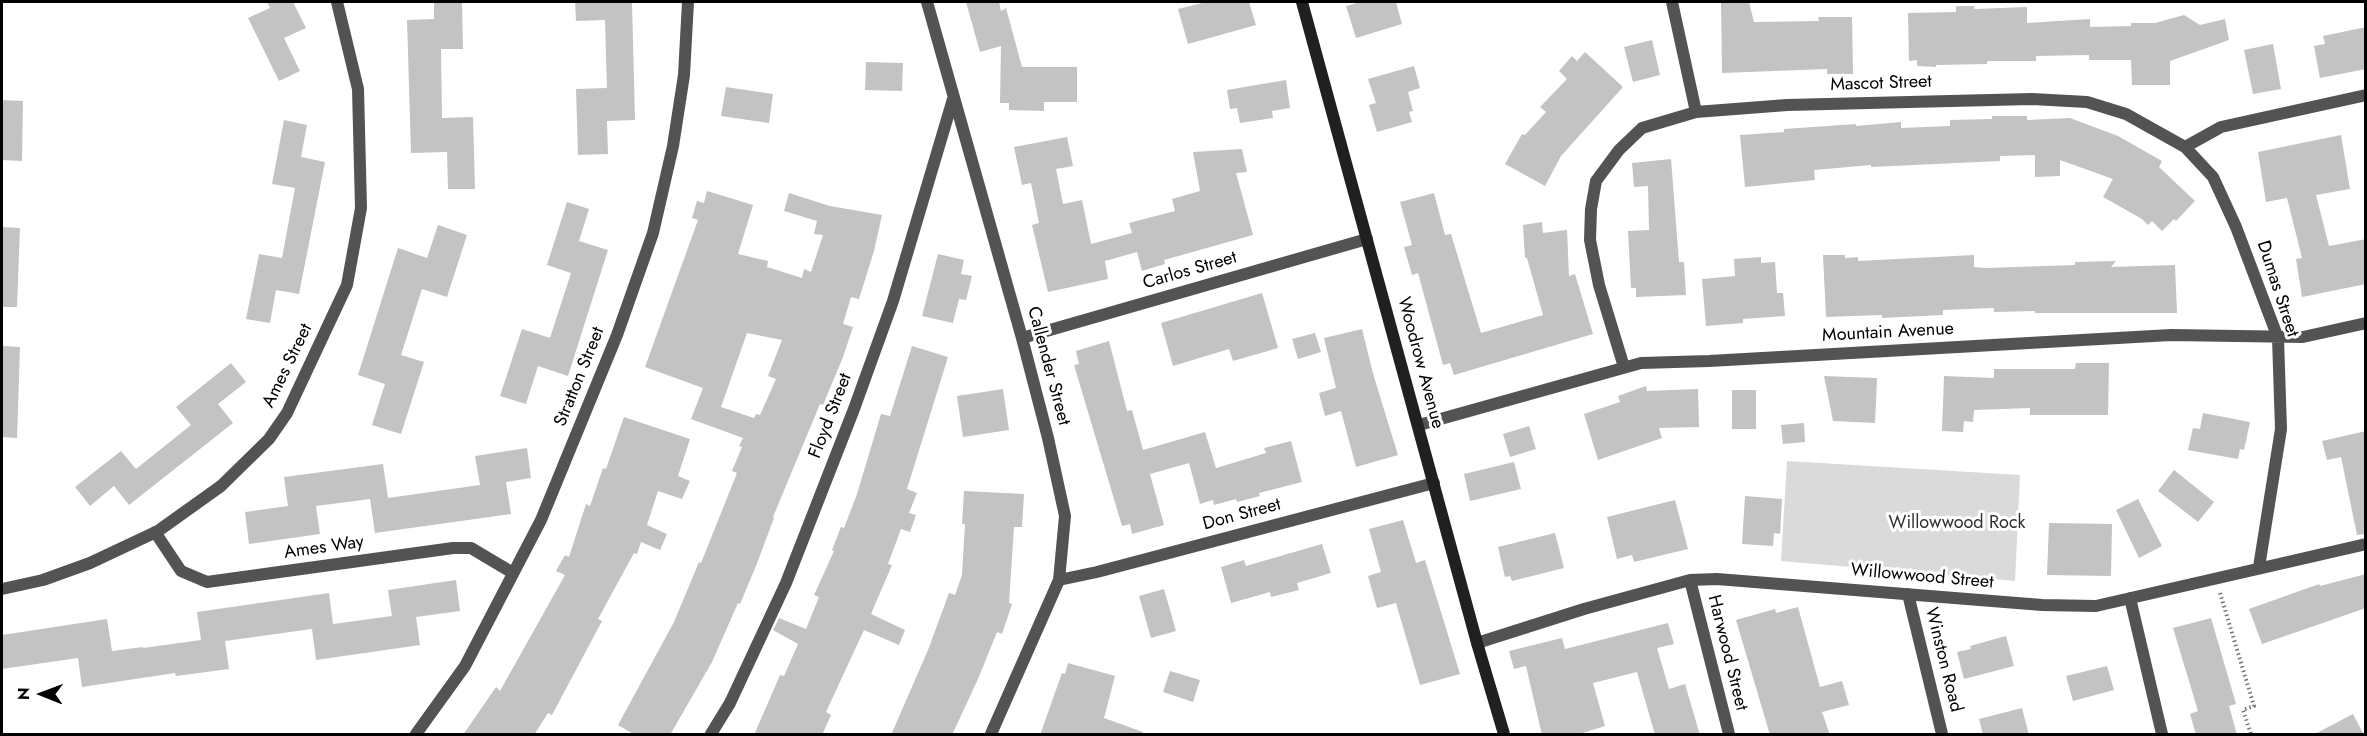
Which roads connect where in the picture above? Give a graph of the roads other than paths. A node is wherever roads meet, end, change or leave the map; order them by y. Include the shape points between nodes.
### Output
1 (337, 2) edge
2 (688, 2) edge
3 (927, 2) edge
4 (1302, 2) edge
5 (1672, 2) edge
6 (2366, 95) edge
7 (953, 98) junction
8 (1696, 111) junction
9 (2185, 147) junction
10 (1367, 239) junction
11 (2366, 323) edge
12 (1022, 338) junction
13 (2278, 338) junction
14 (1624, 367) junction
15 (1419, 425) junction
16 (1434, 483) junction
17 (155, 532) junction
18 (2366, 544) edge
19 (2259, 567) junction
20 (513, 573) junction
21 (1059, 580) junction
22 (1690, 580) junction
23 (2, 589) edge
24 (1908, 594) junction
25 (2130, 598) junction
26 (1477, 643) junction
27 (416, 735) edge
28 (711, 735) edge
29 (991, 735) edge
30 (1504, 735) edge
31 (1730, 735) edge
32 (1942, 735) edge
33 (2162, 735) edge

1 - 17 street, Ames Street via 358,89 361,144 361,208 347,285 287,413 269,440 221,486
2 - 20 street, Stratton Street via 684,75 653,233 617,335 541,520
3 - 7 street, Callender Street
4 - 10 street, Woodrow Avenue
5 - 8 street
6 - 9 street via 2221,127
7 - 12 street, Callender Street
7 - 28 street, Floyd Street via 893,301 854,409 786,583
8 - 9 street, Mascot Street via 1975,100 2087,102 2126,114
8 - 14 street, Mascot Street via 1642,128 1596,181 1590,240
9 - 13 street, Dumas Street via 2212,177 2236,227
10 - 12 street, Carlos Street
10 - 15 street, Woodrow Avenue
11 - 13 street, Mountain Avenue via 2303,337
12 - 21 street, Callender Street via 1065,516
13 - 14 street, Mountain Avenue via 2171,335 1641,363
13 - 19 street, Dumas Street via 2281,429
14 - 15 street, Mountain Avenue
15 - 16 street, Woodrow Avenue
16 - 21 street, Don Street
16 - 26 street, Woodrow Avenue
17 - 20 street, Ames Way via 181,571 207,582 453,548 471,548
17 - 23 street, Ames Street via 90,563
18 - 19 street, Willowwood Street
19 - 25 street, Willowwood Street
20 - 27 street, Stratton Street via 465,666
21 - 29 street, Callender Street
22 - 24 street, Willowwood Street
22 - 26 street, Willowwood Street
22 - 31 street, Harwood Street
24 - 25 street, Willowwood Street via 2085,606
24 - 32 street, Winston Road
25 - 33 street
26 - 30 street, Woodrow Avenue

